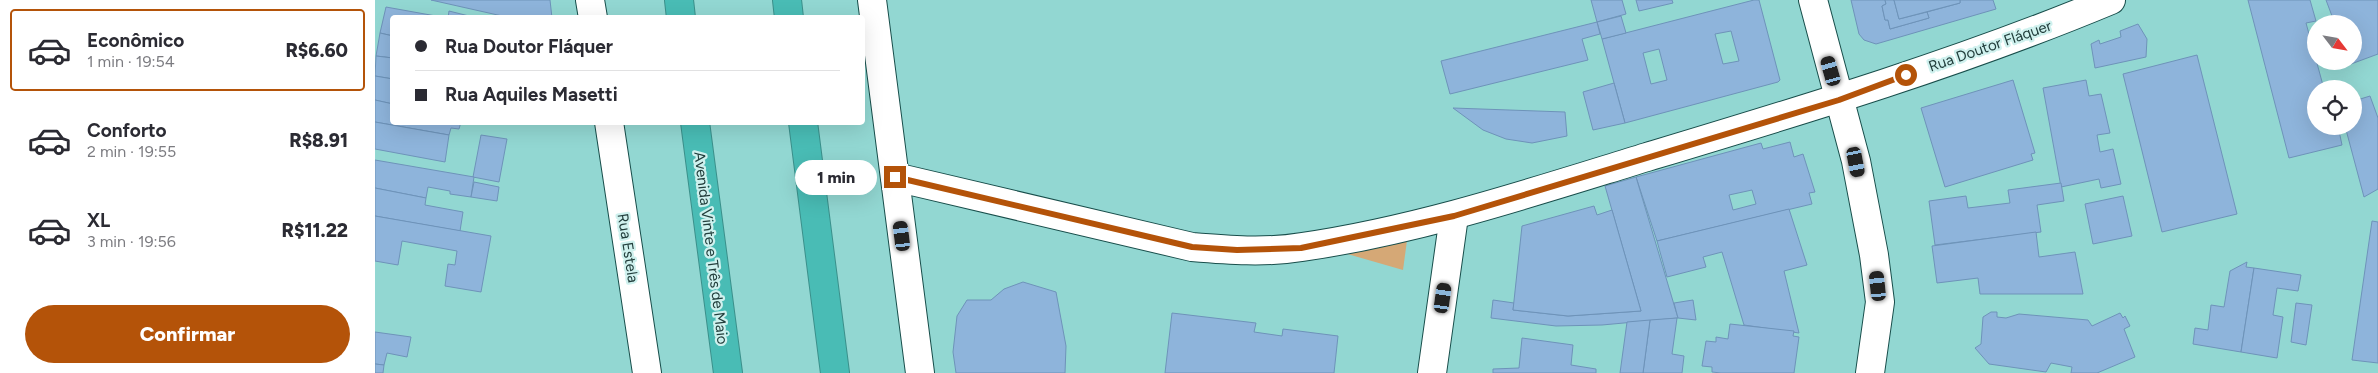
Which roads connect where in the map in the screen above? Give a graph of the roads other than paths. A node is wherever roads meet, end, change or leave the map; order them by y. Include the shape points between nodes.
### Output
1 (590, 0) edge
2 (679, 0) edge
3 (787, 0) edge
4 (871, 0) edge
5 (1813, 0) edge
6 (2111, 0) edge
7 (592, 15) edge
8 (681, 15) edge
9 (789, 15) edge
10 (1839, 100) junction
11 (609, 125) edge
12 (695, 125) edge
13 (803, 125) edge
14 (895, 177) junction
15 (1454, 216) junction
16 (647, 373) edge
17 (728, 373) edge
18 (835, 373) edge
19 (920, 373) edge
20 (1432, 373) edge
21 (1870, 373) edge

1 - 7 street
2 - 8 highway
3 - 9 highway
4 - 14 street
5 - 10 street
6 - 10 street, Rua Doutor Fláquer via 2048,26
10 - 15 street, Rua Doutor Fláquer
10 - 21 street via 1856,162 1875,255 1880,302
11 - 16 street, Rua Estela
12 - 17 highway, Avenida Vinte e Três de Maio
13 - 18 highway
14 - 15 street, Rua Doutor Fláquer via 1192,247 1237,250 1301,248
14 - 19 street
15 - 20 street

